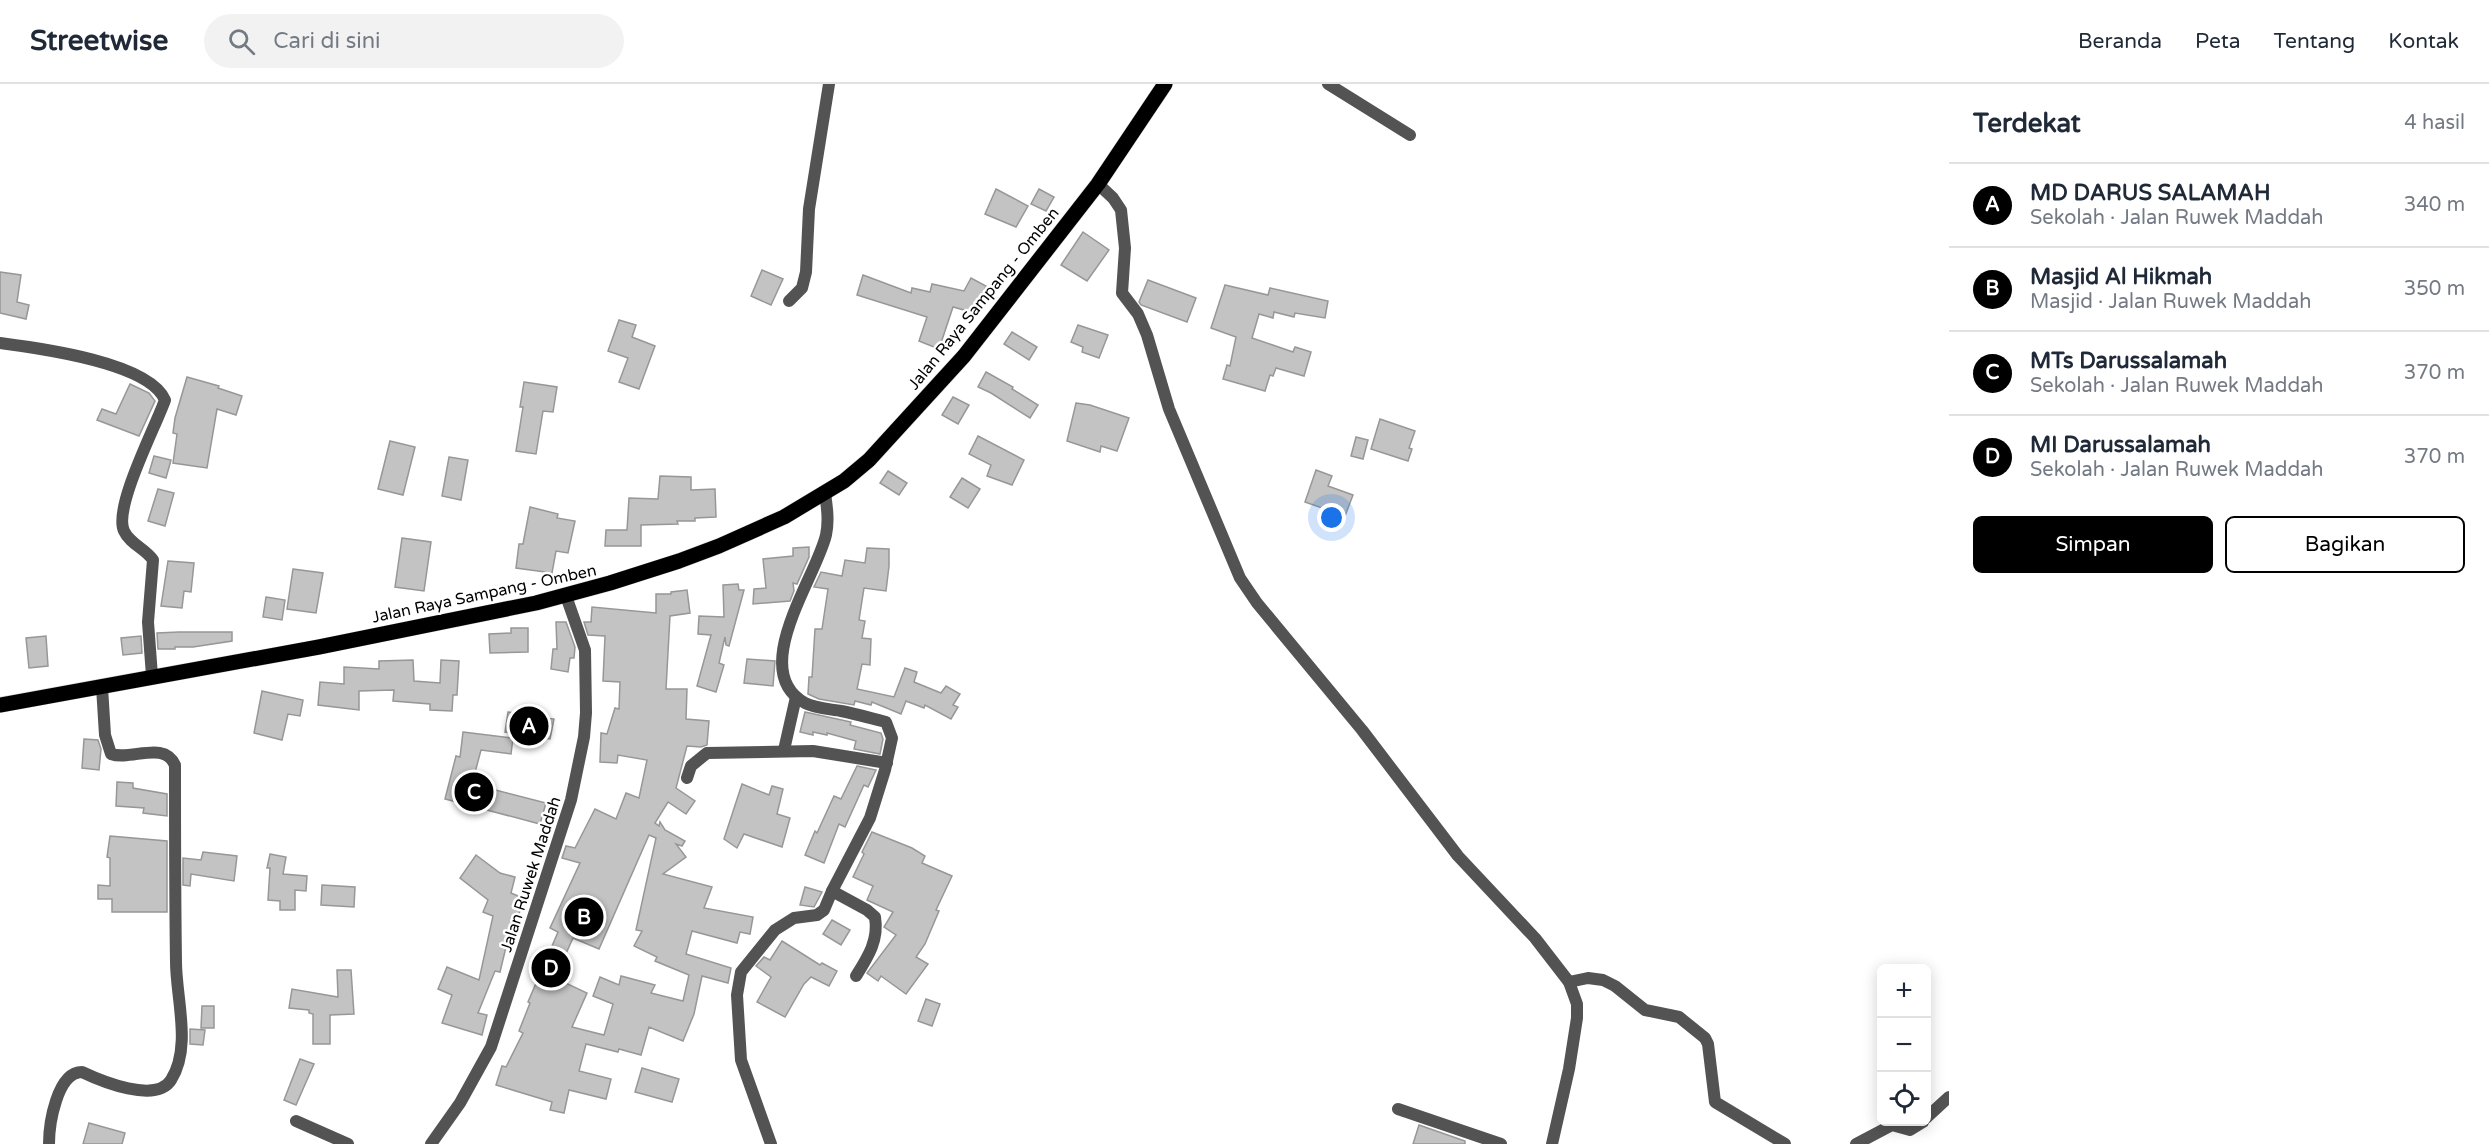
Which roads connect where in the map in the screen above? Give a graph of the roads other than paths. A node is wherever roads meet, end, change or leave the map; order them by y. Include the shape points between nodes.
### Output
1 (829, 84) edge
2 (1165, 84) edge
3 (1328, 84) edge
4 (1410, 135) dead end
5 (1098, 184) junction
6 (789, 301) dead end
7 (0, 343) edge
8 (825, 494) junction
9 (566, 596) junction
10 (152, 676) junction
11 (102, 687) junction
12 (796, 697) junction
13 (0, 705) edge
14 (784, 750) junction
15 (887, 763) junction
16 (687, 778) dead end
17 (832, 891) junction
18 (856, 976) dead end
19 (1569, 982) junction
20 (1949, 1097) edge
21 (1398, 1108) dead end
22 (1931, 1114) edge
23 (296, 1121) dead end
24 (1890, 1126) edge
25 (1896, 1126) edge
26 (1916, 1126) edge
27 (49, 1144) edge
28 (348, 1144) edge
29 (431, 1144) edge
30 (771, 1144) edge
31 (1501, 1144) edge
32 (1552, 1144) edge
33 (1785, 1144) edge
34 (1856, 1144) edge

1 - 6 street via 809,209 806,272 802,288
2 - 5 main road, Jalan Raya Sampang - Omben
3 - 4 street
5 - 8 main road, Jalan Raya Sampang - Omben via 964,356 892,437
5 - 19 street via 1121,210 1125,248 1122,293 1148,335 1168,408 1240,578 1458,856 1535,938
7 - 10 street via 78,354 118,368 162,393 165,400 133,478 122,521 123,530 153,560 148,622
8 - 9 main road, Jalan Raya Sampang - Omben via 719,546
8 - 12 street via 825,536 782,653 782,674
9 - 10 main road, Jalan Raya Sampang - Omben
9 - 29 street, Jalan Ruwek Maddah via 585,650 584,736 572,800 491,1047 460,1103
10 - 11 main road, Jalan Raya Sampang - Omben
11 - 13 main road, Jalan Raya Sampang - Omben
11 - 27 street via 105,735 111,754 118,757 155,752 171,757 175,765 176,966 181,1040 171,1081 162,1088 151,1091 104,1082 82,1072 69,1075 56,1105
12 - 14 street
12 - 15 street via 806,704 886,722 892,738
14 - 15 street
14 - 16 street via 707,753 691,766
15 - 17 street via 870,818
17 - 18 street via 875,916 876,937
17 - 30 street via 824,910 817,915 794,918 776,930 741,972 737,995 741,1060
19 - 32 street via 1577,1004 1577,1018
19 - 33 street via 1596,977 1615,986 1645,1010 1679,1017 1708,1044 1715,1102
20 - 22 street
21 - 31 street
23 - 28 street
24 - 34 street
25 - 26 street via 1910,1130

